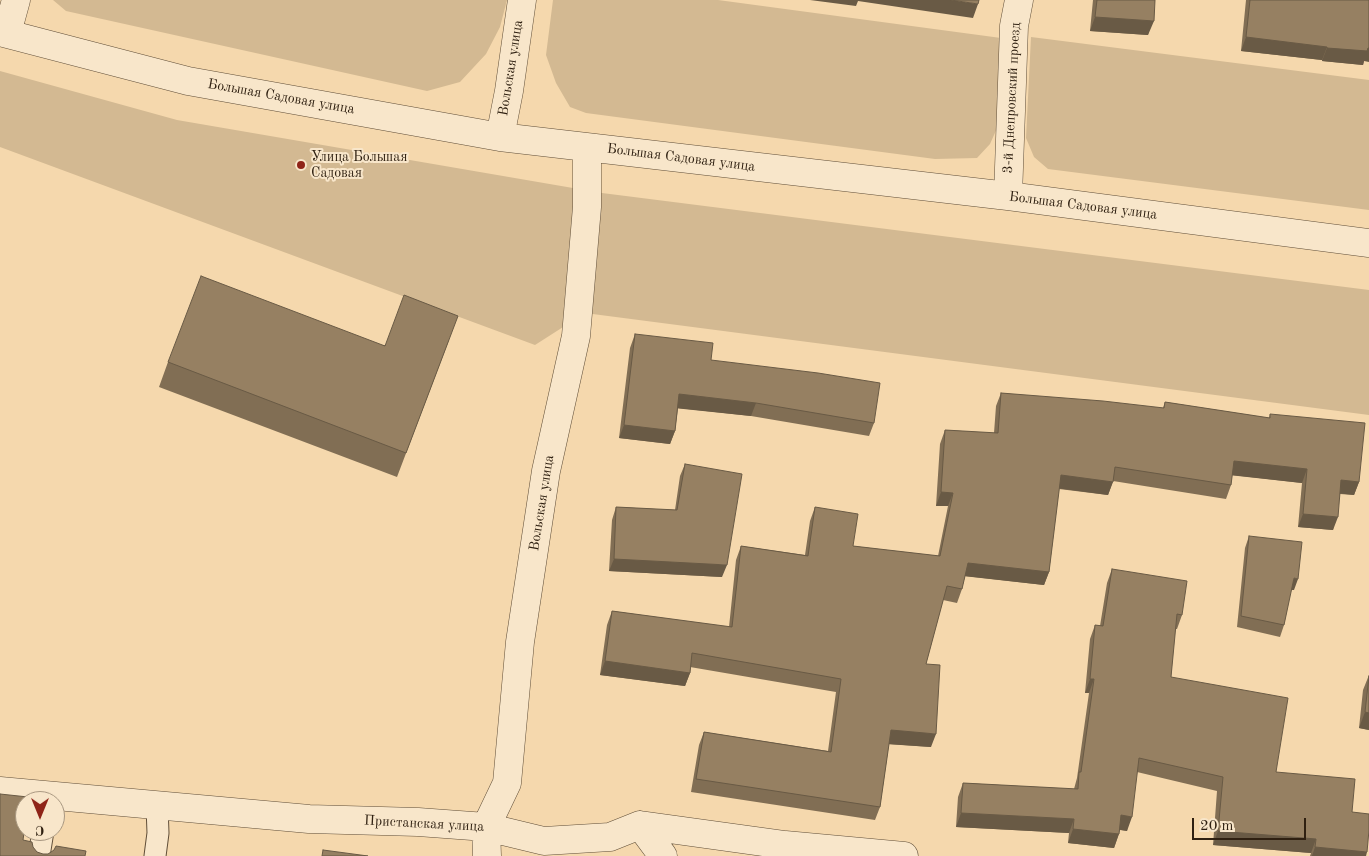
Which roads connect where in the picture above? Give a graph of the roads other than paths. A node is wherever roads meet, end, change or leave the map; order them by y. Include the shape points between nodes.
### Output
1 (16, 0) edge
2 (522, 0) edge
3 (1019, 0) edge
4 (4, 33) edge
5 (500, 136) junction
6 (587, 147) junction
7 (1008, 196) junction
8 (1369, 243) edge
9 (0, 791) edge
10 (15, 793) edge
11 (65, 799) edge
12 (157, 806) junction
13 (640, 825) junction
14 (486, 827) junction
15 (41, 841) edge
16 (39, 856) edge
17 (155, 856) edge
18 (487, 856) edge
19 (663, 856) edge
20 (904, 856) edge

1 - 4 street
2 - 5 street, Вольская улица
3 - 7 street, 3-й Днепровский проезд via 1014,26
4 - 5 street, Большая Садовая улица via 188,80
5 - 6 street, Большая Садовая улица
6 - 7 street, Большая Садовая улица
6 - 14 street, Вольская улица via 587,206 576,336 543,490 520,642 508,783
7 - 8 street, Большая Садовая улица
9 - 10 street, Пристанская улица
11 - 12 street, Пристанская улица
12 - 14 street, Пристанская улица via 309,819
12 - 17 lane
13 - 14 street, Пристанская улица via 610,837 544,841
13 - 19 street
13 - 20 street, Пристанская улица via 785,845
14 - 18 street, Вольская улица
15 - 16 lane

